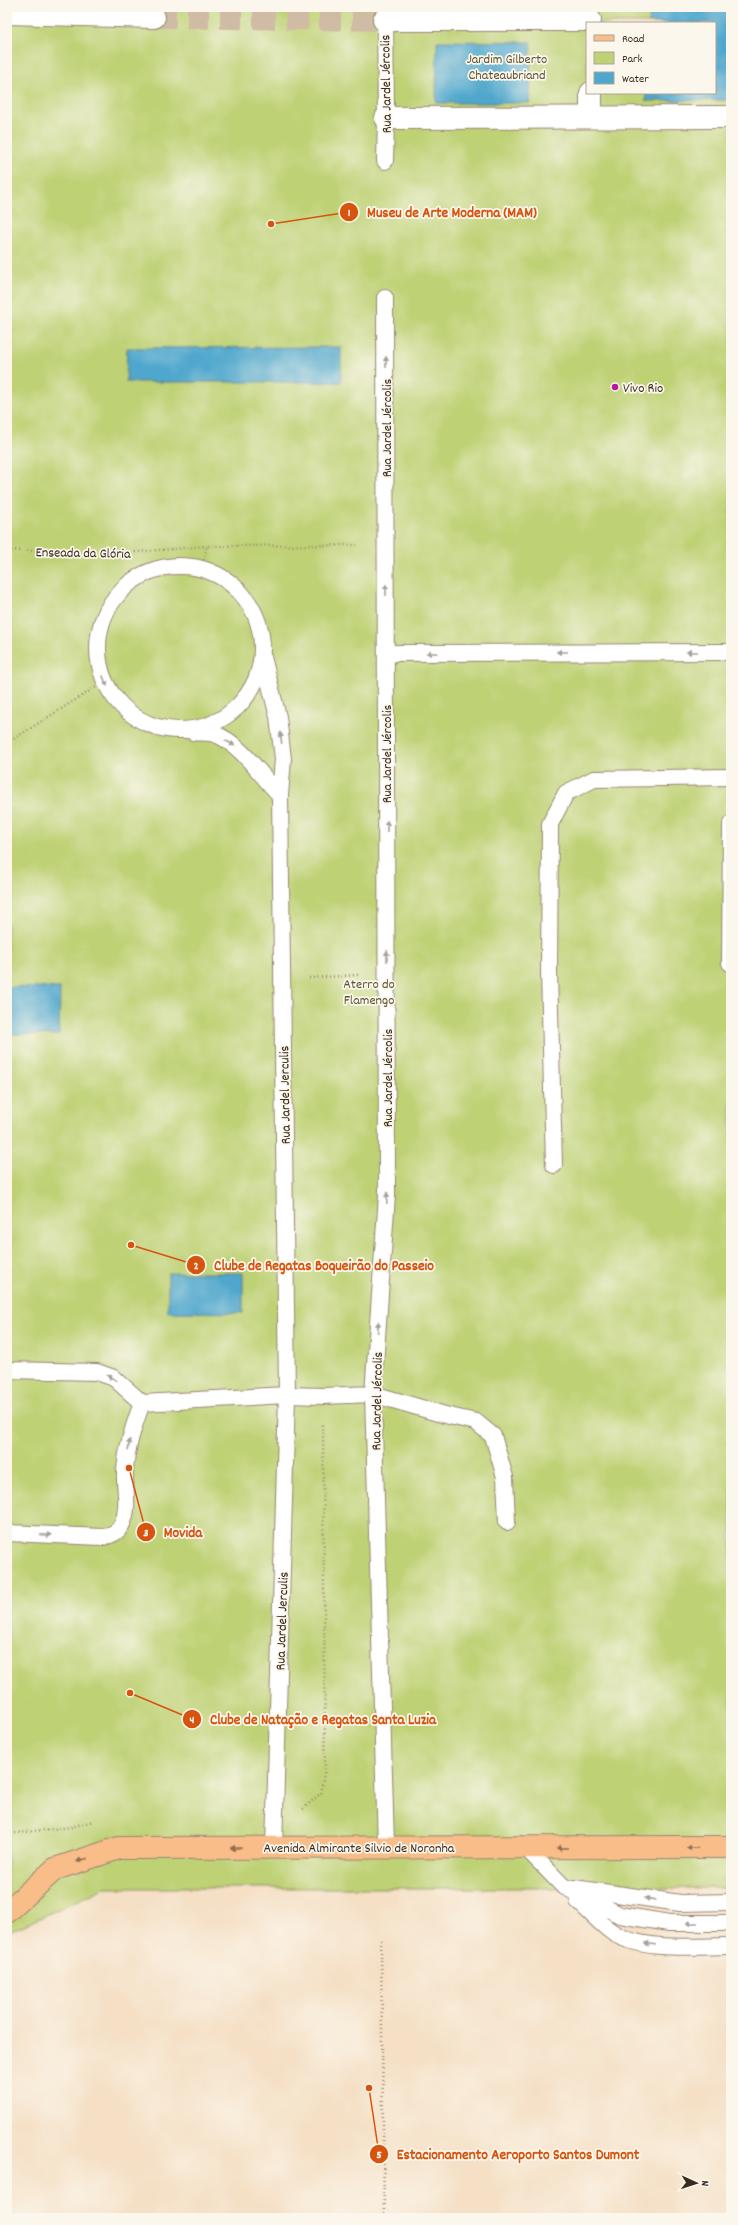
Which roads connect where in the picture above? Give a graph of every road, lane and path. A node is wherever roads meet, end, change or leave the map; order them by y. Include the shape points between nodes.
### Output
1 (7, 13) edge
2 (385, 14) edge
3 (154, 17) tunnel mouth
4 (590, 17) edge
5 (591, 94) edge
6 (591, 117) junction
7 (731, 117) edge
8 (386, 118) junction
9 (385, 161) dead end
10 (386, 298) dead end
11 (386, 545) junction
12 (207, 546) junction
13 (7, 550) edge
14 (202, 568) junction
15 (731, 652) edge
16 (262, 653) junction
17 (386, 653) junction
18 (104, 682) junction
19 (179, 731) junction
20 (7, 743) edge
21 (731, 777) edge
22 (280, 795) junction
23 (731, 824) edge
24 (730, 963) edge
25 (387, 972) junction
26 (283, 980) junction
27 (554, 1165) dead end
28 (7, 1370) edge
29 (373, 1394) junction
30 (287, 1395) junction
31 (142, 1403) junction
32 (507, 1522) dead end
33 (7, 1533) edge
34 (386, 1846) junction
35 (731, 1847) edge
36 (274, 1848) junction
37 (526, 1848) junction
38 (562, 1886) junction
39 (731, 1902) edge
40 (7, 1912) edge
41 (731, 1923) edge
42 (381, 1940) dead end
43 (731, 1946) edge
44 (384, 2218) edge

1 - 3 street
2 - 4 street
2 - 8 lane, Rua Jardel Jércolis
5 - 6 street
6 - 7 street
6 - 8 street
8 - 9 lane, Rua Jardel Jércolis
11 -> 10 lane, Rua Jardel Jércolis
11 - 12 path, Enseada da Glória
17 -> 11 lane, Rua Jardel Jércolis
12 - 13 path, Enseada da Glória via 112,554
12 - 14 path
14 - 16 lane, Enseada da Glória via 240,591 252,610 260,630
14 -> 18 lane, Enseada da Glória via 176,566 151,571 128,584 110,605 100,630 98,656
15 -> 17 lane
16 - 19 lane, Enseada da Glória via 256,678 245,700 226,716 204,728
22 -> 16 lane, Rua Jardel Jerculis via 282,745 278,717
25 -> 17 lane, Rua Jardel Jércolis
18 - 19 lane, Enseada da Glória via 117,702 135,718 156,728
18 - 20 path
19 -> 22 lane via 215,734 242,750 259,774
21 - 27 lane via 594,779 566,793 550,824 549,980
22 - 26 lane, Rua Jardel Jerculis
23 - 24 lane
25 - 26 path
29 -> 25 lane, Rua Jardel Jércolis via 387,1195
26 - 30 lane, Rua Jardel Jerculis
31 -> 28 lane via 114,1378 97,1372
29 - 30 lane
29 - 32 lane via 476,1422 493,1436 505,1477
29 - 34 lane, Rua Jardel Jércolis
30 - 31 lane
30 - 36 lane, Rua Jardel Jerculis
33 -> 31 lane via 103,1537 116,1533 126,1513 125,1471 129,1440
34 - 36 main road, Avenida Almirante Silvio de Noronha
34 - 37 main road, Avenida Almirante Silvio de Noronha
35 -> 37 main road, Avenida Almirante Silvio de Noronha
36 -> 40 main road, Avenida Almirante Silvio de Noronha via 119,1848 55,1868
37 - 38 lane
39 -> 38 lane via 680,1903
41 -> 38 lane via 669,1923 620,1915
43 -> 38 lane via 654,1945 625,1939 612,1932
42 - 44 path

